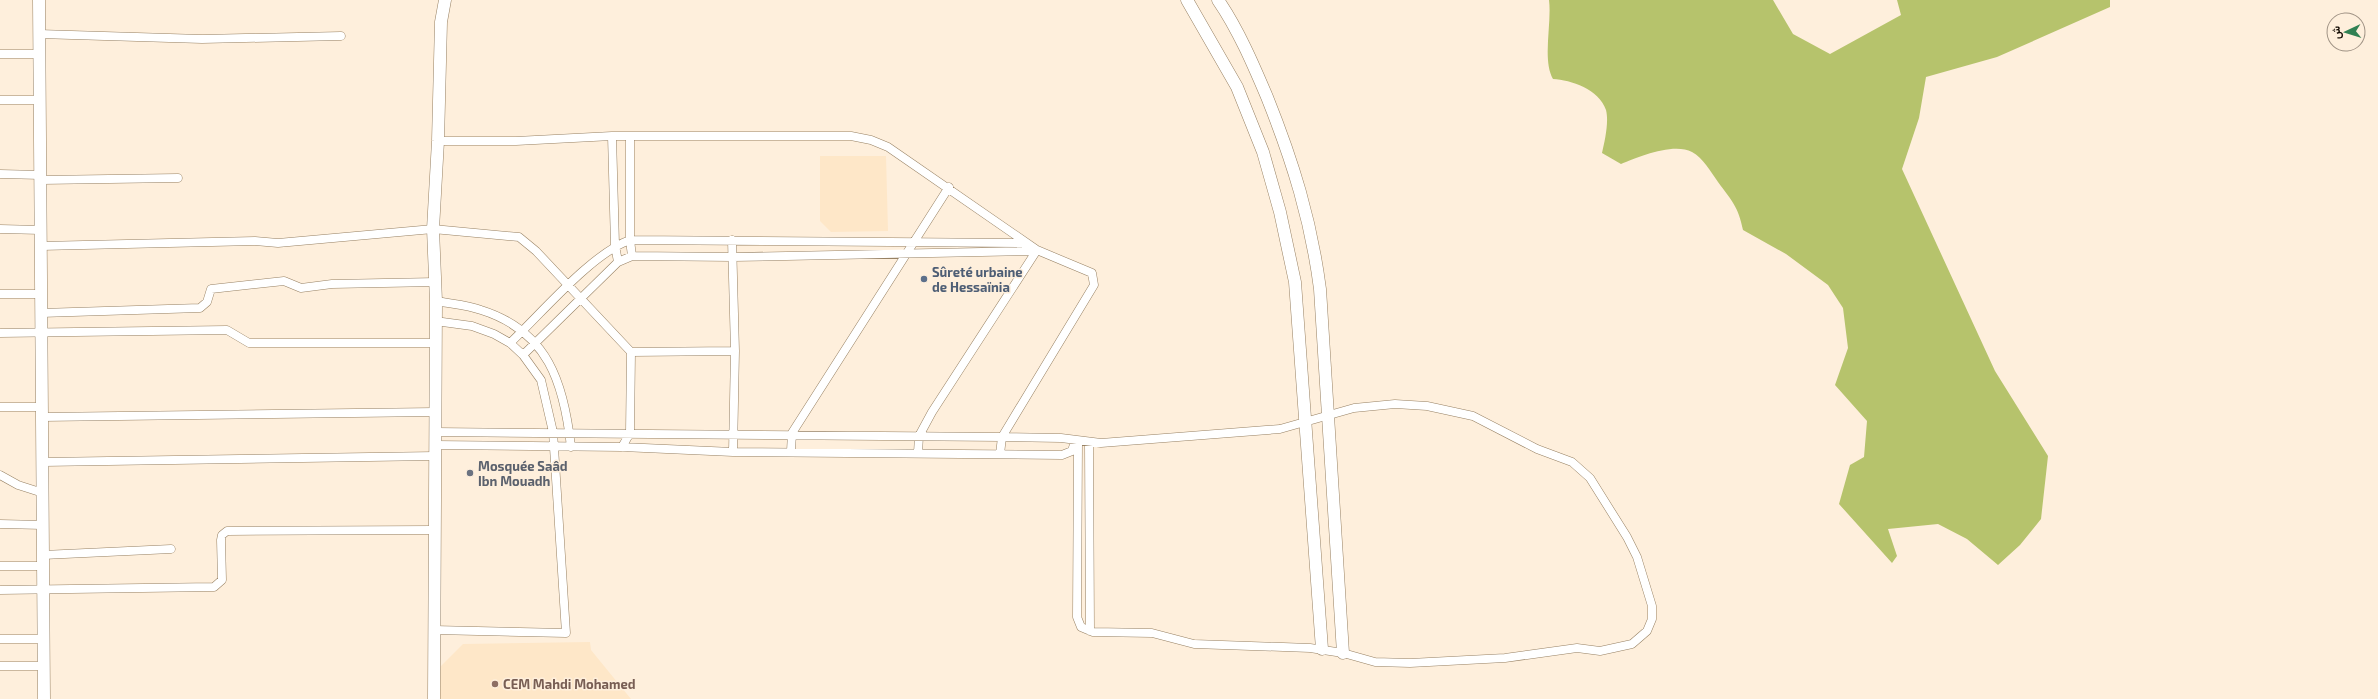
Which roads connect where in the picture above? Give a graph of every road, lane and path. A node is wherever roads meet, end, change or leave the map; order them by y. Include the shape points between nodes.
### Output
1 (39, 0) edge
2 (445, 0) edge
3 (1187, 0) edge
4 (1218, 0) edge
5 (39, 34) junction
6 (341, 36) dead end
7 (0, 54) edge
8 (40, 54) junction
9 (0, 100) edge
10 (40, 100) junction
11 (612, 136) junction
12 (630, 136) junction
13 (438, 141) junction
14 (0, 174) edge
15 (41, 177) junction
16 (178, 178) dead end
17 (949, 187) junction
18 (433, 229) junction
19 (0, 230) edge
20 (41, 230) junction
21 (630, 240) junction
22 (732, 240) junction
23 (913, 242) junction
24 (615, 245) junction
25 (41, 246) junction
26 (1026, 247) junction
27 (1037, 250) junction
28 (905, 254) junction
29 (632, 256) junction
30 (733, 258) junction
31 (618, 262) junction
32 (436, 282) junction
33 (568, 286) junction
34 (0, 294) edge
35 (41, 294) junction
36 (581, 299) junction
37 (436, 301) junction
38 (41, 313) junction
39 (436, 321) junction
40 (523, 330) junction
41 (0, 333) edge
42 (41, 333) junction
43 (435, 343) junction
44 (510, 343) junction
45 (536, 343) junction
46 (735, 351) junction
47 (631, 352) junction
48 (523, 355) junction
49 (0, 407) edge
50 (42, 412) junction
51 (435, 412) junction
52 (1328, 415) junction
53 (1305, 424) junction
54 (435, 432) junction
55 (553, 432) junction
56 (569, 432) junction
57 (630, 432) junction
58 (734, 433) junction
59 (792, 434) junction
60 (919, 436) junction
61 (1002, 437) junction
62 (1076, 442) junction
63 (1089, 443) junction
64 (554, 447) junction
65 (571, 447) junction
66 (622, 447) junction
67 (435, 451) junction
68 (733, 452) junction
69 (791, 452) junction
70 (918, 453) junction
71 (1000, 454) junction
72 (42, 462) junction
73 (0, 475) edge
74 (43, 493) junction
75 (0, 524) edge
76 (43, 524) junction
77 (1078, 527) junction
78 (1090, 527) junction
79 (434, 530) junction
80 (171, 549) dead end
81 (43, 560) junction
82 (0, 566) edge
83 (0, 590) edge
84 (44, 590) junction
85 (434, 630) junction
86 (1090, 631) junction
87 (0, 639) edge
88 (44, 639) junction
89 (1322, 649) junction
90 (1344, 653) junction
91 (0, 666) edge
92 (44, 666) junction
93 (44, 699) edge
94 (434, 699) edge

1 - 5 street
2 - 13 street via 441,22
3 - 53 street via 1237,87 1265,159 1280,212 1294,282
4 - 52 street via 1254,64 1302,194 1315,250 1320,289
5 - 6 street via 202,39
5 - 8 street
7 - 8 street
8 - 10 street
9 - 10 street
10 - 15 street
11 - 12 street
11 - 13 street via 516,141
11 - 24 street
12 - 17 street via 852,136 888,147
12 - 21 street
13 - 18 street
14 - 15 street
15 - 16 street
15 - 20 street
17 - 23 street
17 - 26 street
18 - 25 street via 278,243 255,241
18 - 32 street
18 - 33 street via 519,236
19 - 20 street
20 - 25 street
21 - 22 street
21 - 24 street
21 - 29 street
22 - 23 street
22 - 30 street
23 - 26 street
23 - 28 street
24 - 31 street
24 - 33 street
25 - 35 street
26 - 27 street
26 - 28 street
27 - 60 street
27 - 61 street via 1092,272 1094,285
28 - 30 street
28 - 59 street
29 - 30 street
29 - 31 street
30 - 46 street
31 - 36 street
32 - 37 street
32 - 38 street via 332,284 308,288 284,281 253,283 210,289 208,302 200,308
33 - 36 street
33 - 40 street
34 - 35 street
35 - 38 street
36 - 45 street
36 - 47 street
37 - 39 street
37 - 40 street via 480,309
38 - 42 street
39 - 43 street
39 - 44 street via 472,326
40 - 44 street
40 - 45 street
41 - 42 street
42 - 43 street via 223,330 249,343
42 - 50 street
43 - 51 street
44 - 48 street
45 - 48 street
45 - 56 street via 556,374
46 - 47 street
46 - 58 street
47 - 57 street
48 - 55 street via 541,380
49 - 50 street
50 - 51 street
50 - 72 street
51 - 54 street
52 - 53 street
52 - 90 street
52 - 90 street via 1378,404 1411,404 1442,408 1473,416 1537,449 1572,462 1590,478 1627,537 1644,574 1652,606 1650,625 1638,640 1626,646 1600,651 1577,648 1497,659 1410,663 1375,662
53 - 63 street via 1275,430
53 - 89 street
54 - 55 street
54 - 67 street
55 - 56 street
55 - 64 street
56 - 57 street
56 - 65 street
57 - 58 street
57 - 66 street
58 - 59 street
58 - 68 street
59 - 60 street
59 - 69 street
60 - 61 street
60 - 70 street
61 - 62 street via 1061,438
61 - 71 street
62 - 63 street
62 - 71 street via 1072,451 1066,454
62 - 77 street
63 - 78 street
64 - 65 street
64 - 67 street
64 - 85 street via 566,633
65 - 66 street
66 - 68 street
67 - 72 street
67 - 79 street
68 - 69 street
69 - 70 street
70 - 71 street
72 - 74 street
73 - 74 street via 18,485
74 - 76 street
75 - 76 street
76 - 81 street
77 - 78 street
77 - 86 street via 1078,621 1081,627
78 - 86 street
79 - 84 street via 228,531 222,535 221,540 222,580 214,587
79 - 85 street
80 - 81 street
81 - 82 street
81 - 84 street
83 - 84 street
84 - 88 street
85 - 94 street
86 - 89 street via 1152,633 1202,645
87 - 88 street
88 - 92 street
89 - 90 street
91 - 92 street
92 - 93 street

